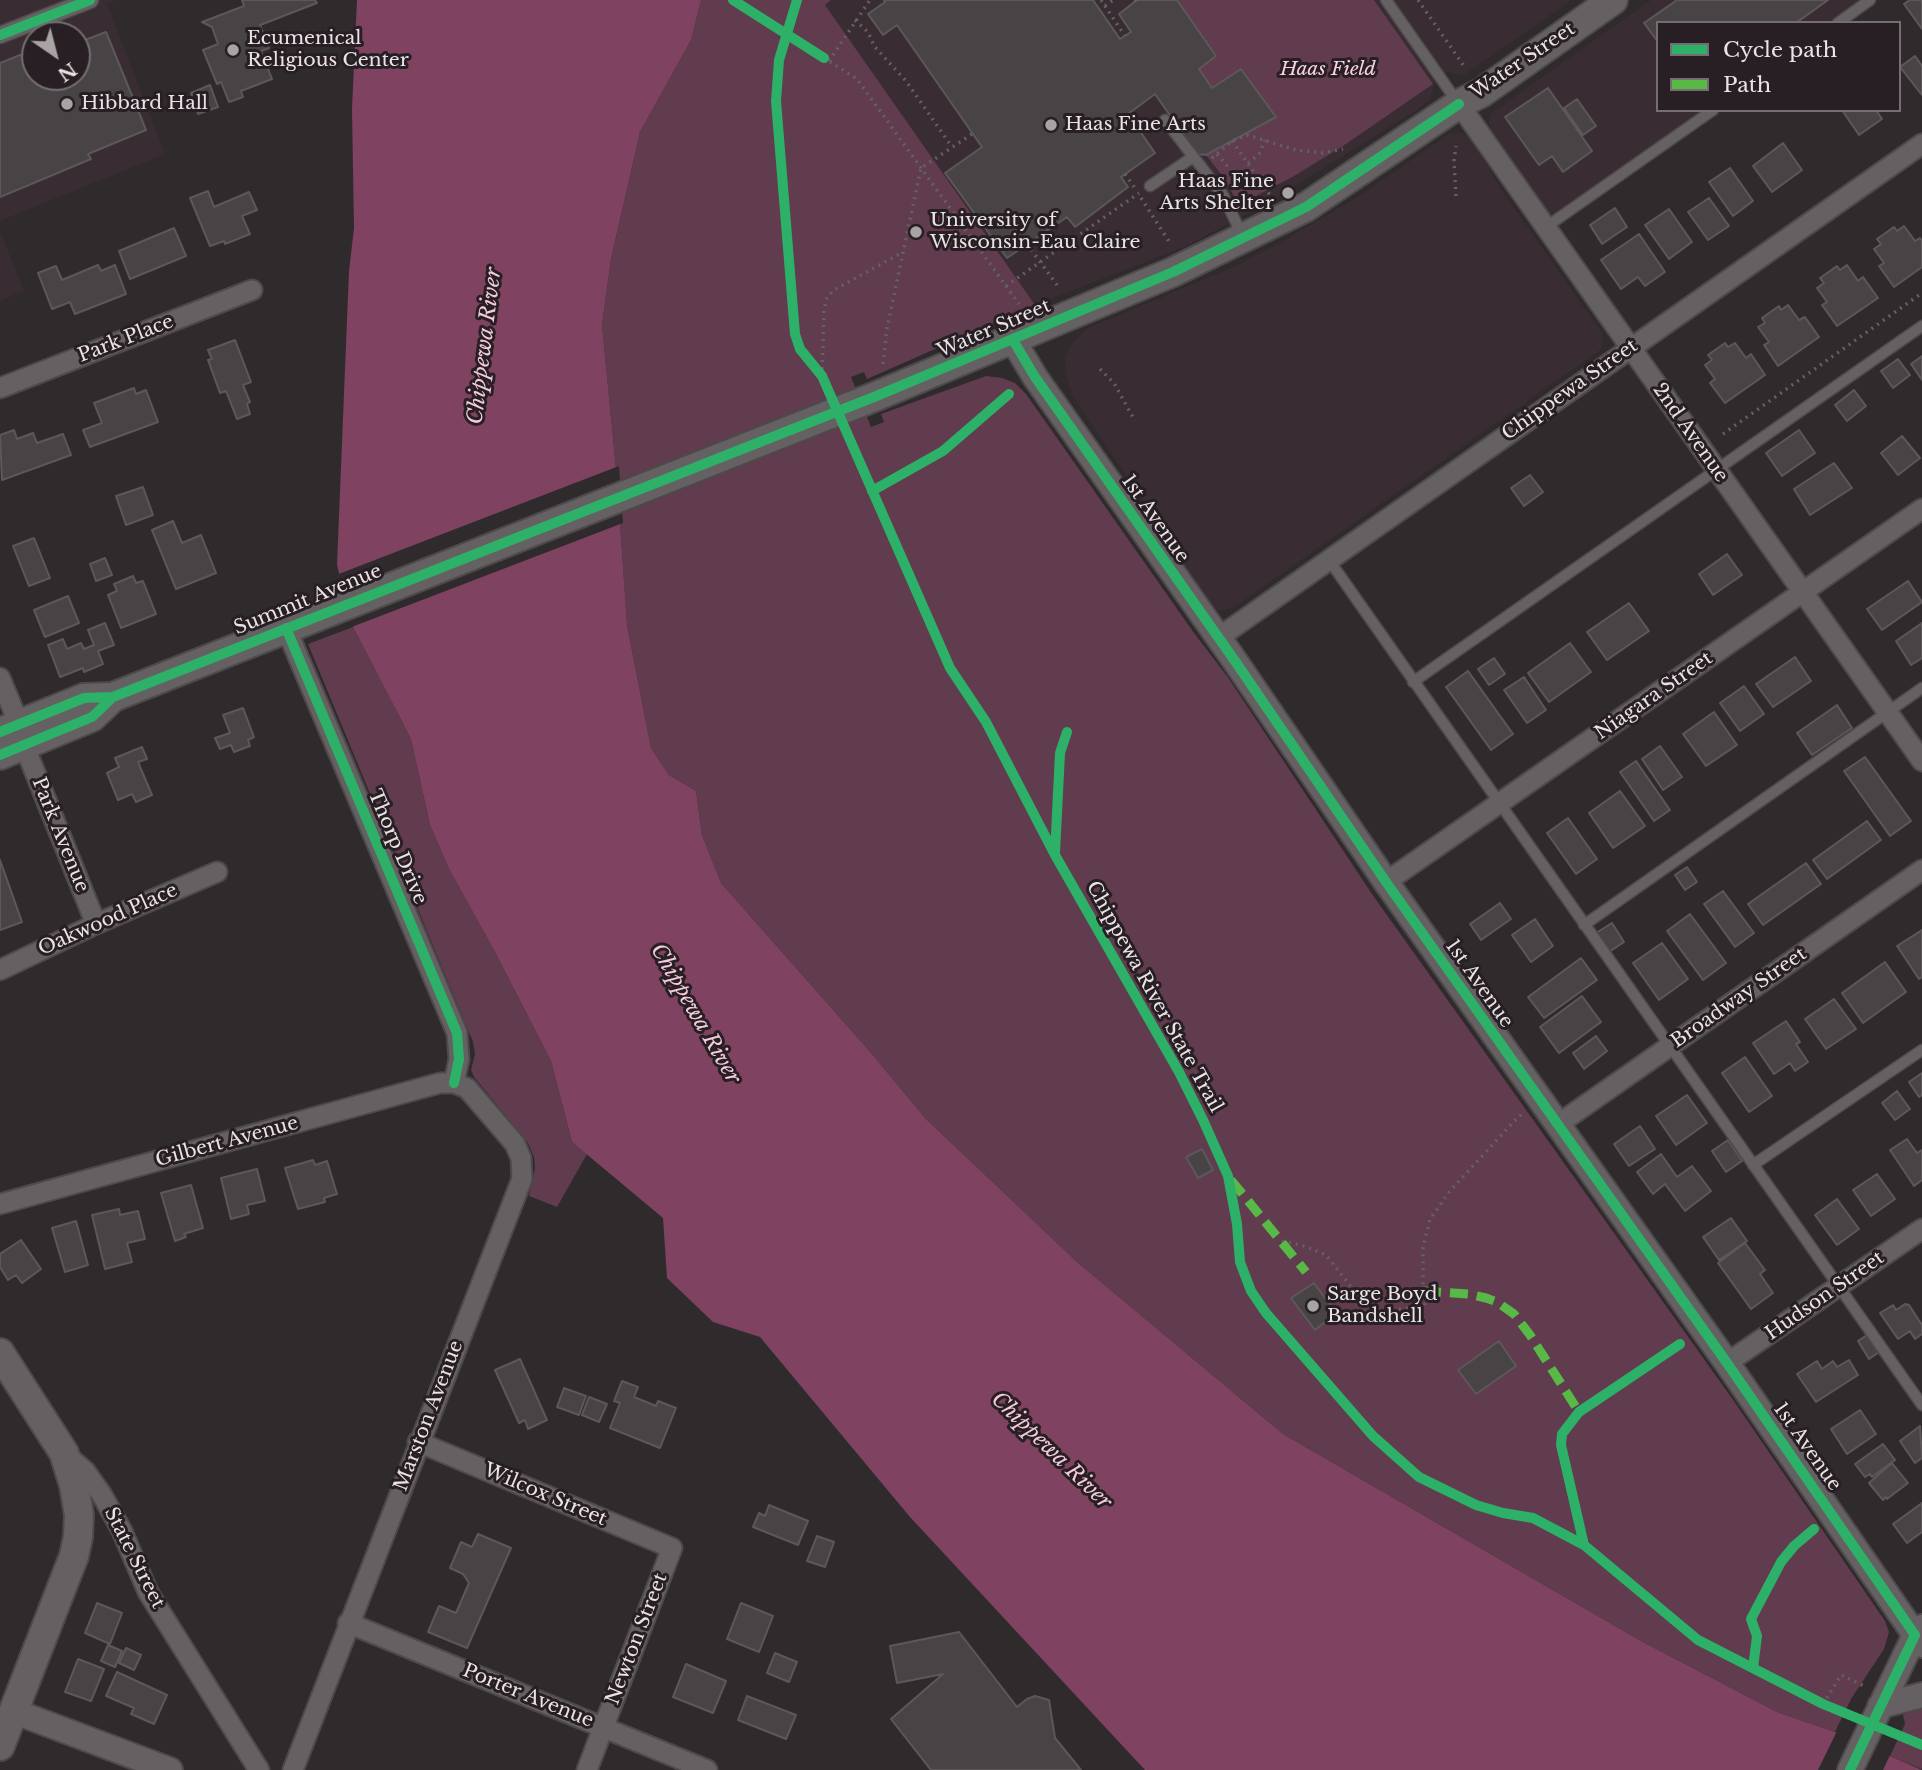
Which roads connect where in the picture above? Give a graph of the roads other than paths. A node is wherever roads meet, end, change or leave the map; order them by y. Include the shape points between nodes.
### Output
1 (90, 0) edge
2 (1386, 0) edge
3 (1613, 0) edge
4 (1870, 0) edge
5 (1841, 21) edge
6 (0, 34) edge
7 (1459, 104) junction
8 (1710, 112) edge
9 (1165, 120) dead end
10 (1922, 144) edge
11 (1193, 157) junction
12 (1150, 186) road end
13 (1546, 227) junction
14 (1243, 239) junction
15 (252, 290) dead end
16 (1922, 326) edge
17 (1013, 340) junction
18 (1630, 348) junction
19 (0, 388) edge
20 (1717, 471) junction
21 (1922, 509) edge
22 (517, 537) joint
23 (1329, 560) junction
24 (1803, 592) junction
25 (294, 625) junction
26 (1218, 638) junction
27 (0, 678) edge
28 (1413, 682) junction
29 (1922, 688) edge
30 (1888, 713) junction
31 (11, 739) edge
32 (1922, 761) edge
33 (1498, 804) junction
34 (1922, 870) edge
35 (217, 872) dead end
36 (1386, 882) junction
37 (96, 925) junction
38 (1584, 925) junction
39 (0, 970) edge
40 (1670, 1047) junction
41 (1922, 1050) edge
42 (454, 1083) junction
43 (1557, 1125) junction
44 (1752, 1165) junction
45 (0, 1204) edge
46 (1922, 1229) edge
47 (1838, 1287) junction
48 (0, 1353) edge
49 (1727, 1363) junction
50 (1922, 1405) edge
51 (418, 1441) junction
52 (64, 1453) junction
53 (672, 1548) joint
54 (348, 1623) junction
55 (1920, 1635) edge
56 (1922, 1695) edge
57 (7, 1708) edge
58 (1878, 1711) junction
59 (604, 1727) junction
60 (0, 1746) edge
61 (170, 1770) edge
62 (259, 1770) edge
63 (293, 1770) edge
64 (587, 1770) edge
65 (707, 1770) edge
66 (1850, 1770) edge

1 - 6 street
2 - 7 lane
3 - 7 main road, Water Street
4 - 5 lane
7 - 13 street, 2nd Avenue
7 - 14 main road, Water Street via 1306,207
8 - 13 lane
9 - 11 lane
10 - 18 street, Chippewa Street
11 - 12 lane
11 - 14 lane via 1223,195
13 - 18 street, 2nd Avenue
14 - 17 main road, Water Street
15 - 19 street, Park Place
16 - 20 lane
17 - 22 main road, Water Street
17 - 26 street, 1st Avenue
18 - 20 street, 2nd Avenue
18 - 23 street, Chippewa Street
20 - 24 street, 2nd Avenue
20 - 28 lane
21 - 24 street, Niagara Street
22 - 25 main road, Summit Avenue
23 - 26 street, Chippewa Street
23 - 28 lane
24 - 30 street, 2nd Avenue
24 - 33 street, Niagara Street
25 - 31 main road, Summit Avenue via 113,697 84,698
25 - 42 street, Thorp Drive via 457,1033 459,1059
26 - 36 street, 1st Avenue
27 - 31 street, Park Avenue
28 - 33 lane
29 - 30 lane
30 - 32 street, 2nd Avenue
30 - 38 lane
31 - 37 street, Park Avenue
33 - 36 street, Niagara Street
33 - 38 lane
34 - 40 street, Broadway Street
35 - 37 street, Oakwood Place
36 - 43 street, 1st Avenue
37 - 39 street, Oakwood Place
38 - 40 lane
40 - 43 street, Broadway Street
40 - 44 lane
41 - 44 lane
42 - 45 street, Gilbert Avenue via 440,1083
42 - 51 street, Marston Avenue via 476,1097 514,1144 521,1158 522,1179
43 - 49 street, 1st Avenue
44 - 47 lane
46 - 47 street, Hudson Street
47 - 49 street, Hudson Street
47 - 50 lane
48 - 52 main road, State Street
49 - 55 street, 1st Avenue
51 - 53 street, Wilcox Street
51 - 54 street, Marston Avenue
52 - 57 main road via 79,1515 74,1556
52 - 62 street, State Street via 102,1495 148,1592
53 - 59 street, Newton Street
54 - 59 street, Porter Avenue
54 - 63 street, Marston Avenue
55 - 58 street
56 - 58 street
57 - 60 main road
57 - 61 street
58 - 66 street
59 - 64 street, Newton Street
59 - 65 street, Porter Avenue

